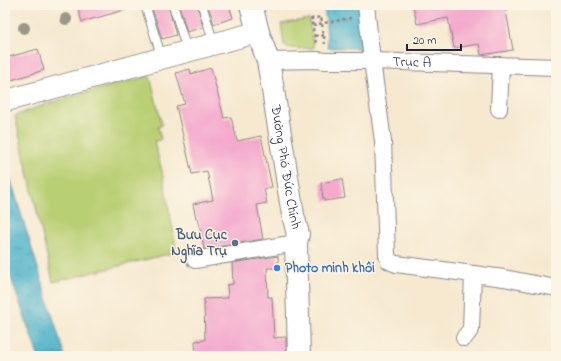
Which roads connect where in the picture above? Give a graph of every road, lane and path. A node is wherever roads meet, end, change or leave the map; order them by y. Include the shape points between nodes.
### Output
1 (145, 5) edge
2 (173, 5) edge
3 (202, 5) edge
4 (251, 5) edge
5 (366, 5) edge
6 (351, 18) dead end
7 (324, 23) junction
8 (313, 25) junction
9 (258, 32) junction
10 (324, 35) dead end
11 (315, 36) junction
12 (215, 44) junction
13 (188, 52) junction
14 (162, 59) junction
15 (317, 60) junction
16 (268, 61) junction
17 (372, 61) junction
18 (501, 66) junction
19 (556, 67) edge
20 (5, 101) edge
21 (499, 108) dead end
22 (296, 243) junction
23 (195, 260) dead end
24 (473, 274) junction
25 (556, 288) edge
26 (464, 338) dead end
27 (299, 356) edge

1 - 14 lane
2 - 13 lane
3 - 12 lane
4 - 9 main road, Đường Phó Đức Chính
5 - 17 street
6 - 7 path
7 - 8 path
7 - 8 path via 321,17 312,19
8 - 11 path
9 - 12 street
9 - 16 main road, Đường Phó Đức Chính
10 - 11 path
11 - 15 path
12 - 13 street
13 - 14 street
14 - 20 street
15 - 16 street, Trục A
15 - 17 street, Trục A
16 - 22 main road, Đường Phó Đức Chính via 298,234
17 - 18 street, Trục A
17 - 24 street via 383,141 389,261
18 - 19 street, Trục A
18 - 21 street
22 - 23 street
22 - 27 main road, Đường Phó Đức Chính
24 - 25 street
24 - 26 street via 471,329

